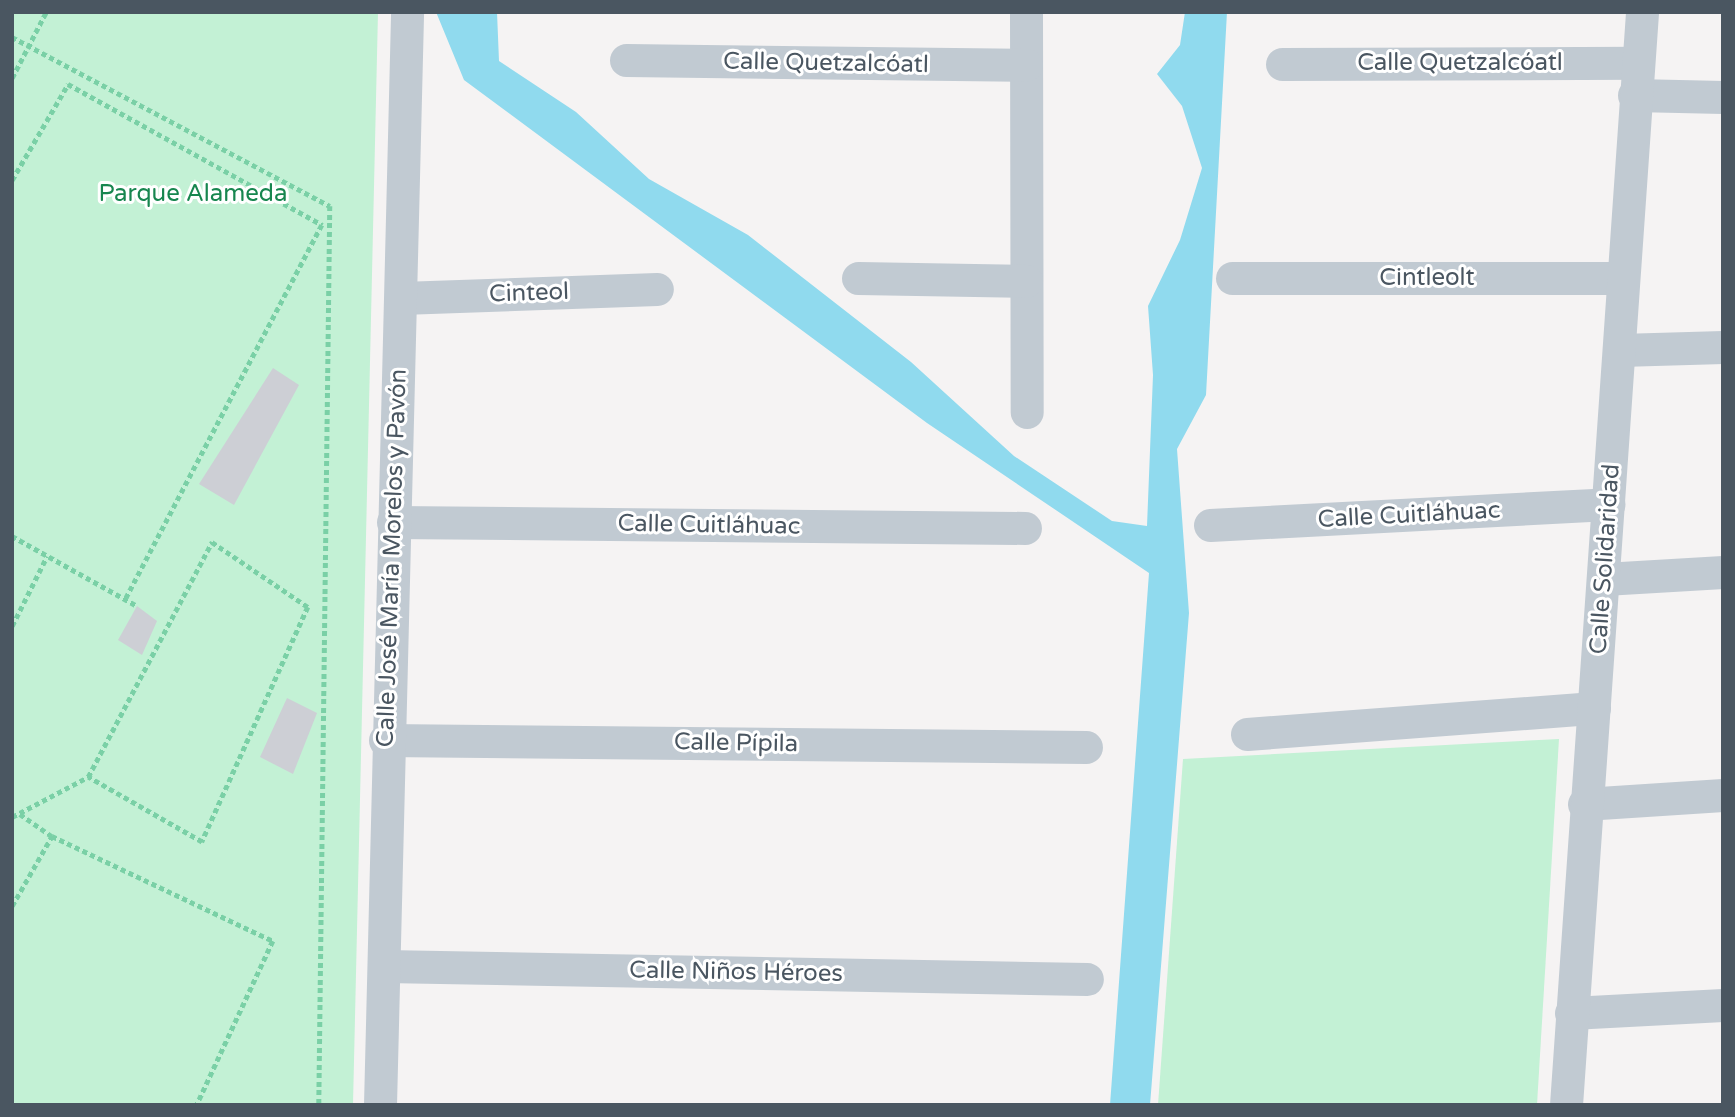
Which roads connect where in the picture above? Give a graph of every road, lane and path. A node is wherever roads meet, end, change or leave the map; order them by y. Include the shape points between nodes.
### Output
1 (46, 12) edge
2 (407, 12) edge
3 (1026, 12) edge
4 (1642, 12) edge
5 (12, 37) edge
6 (29, 46) junction
7 (626, 60) dead end
8 (1637, 63) junction
9 (1282, 64) dead end
10 (1026, 65) junction
11 (12, 78) edge
12 (1634, 95) junction
13 (1723, 97) edge
14 (12, 180) edge
15 (858, 278) dead end
16 (1233, 278) dead end
17 (1621, 278) junction
18 (1026, 281) junction
19 (657, 289) dead end
20 (401, 298) junction
21 (1723, 347) edge
22 (1620, 350) junction
23 (1027, 412) dead end
24 (1608, 504) junction
25 (393, 522) junction
26 (1210, 525) dead end
27 (1025, 528) dead end
28 (12, 536) edge
29 (47, 556) junction
30 (1723, 572) edge
31 (1604, 579) junction
32 (126, 598) dead end
33 (137, 606) dead end
34 (12, 626) edge
35 (1594, 708) junction
36 (1247, 734) dead end
37 (385, 740) junction
38 (1086, 747) dead end
39 (88, 777) junction
40 (1723, 795) edge
41 (1584, 804) junction
42 (20, 814) junction
43 (12, 817) edge
44 (52, 836) junction
45 (12, 906) edge
46 (384, 966) junction
47 (1087, 979) dead end
48 (1723, 1004) edge
49 (1571, 1013) junction
50 (197, 1105) edge
51 (319, 1105) edge
52 (380, 1105) edge
53 (1566, 1105) edge

1 - 6 path
2 - 20 street, Calle José María Morelos y Pavón
3 - 10 street
4 - 8 street, Calle Solidaridad
5 - 6 path
6 - 11 path
6 - 51 path via 330,206
7 - 10 street, Calle Quetzalcóatl
8 - 9 street, Calle Quetzalcóatl
8 - 12 street, Calle Solidaridad
10 - 18 street
12 - 13 street
12 - 17 street, Calle Solidaridad
14 - 32 path via 68,84 322,225
15 - 18 street
16 - 17 street, Cintleolt
17 - 22 street, Calle Solidaridad
18 - 23 street
19 - 20 street, Cinteol
20 - 25 street, Calle José María Morelos y Pavón
21 - 22 street
22 - 24 street, Calle Solidaridad
24 - 26 street, Calle Cuitláhuac
24 - 31 street, Calle Solidaridad
25 - 27 street, Calle Cuitláhuac
25 - 37 street, Calle José María Morelos y Pavón
28 - 29 path
29 - 33 path
29 - 34 path
30 - 31 street
31 - 35 street, Calle Solidaridad
35 - 36 street
35 - 41 street, Calle Solidaridad
37 - 38 street, Calle Pípila
37 - 46 street, Calle José María Morelos y Pavón
39 - 39 path via 212,542 308,607 202,842
39 - 42 path
40 - 41 street
41 - 49 street, Calle Solidaridad
42 - 43 path
42 - 44 path
44 - 45 path
44 - 50 path via 273,941
46 - 47 street, Calle Niños Héroes
46 - 52 street, Calle José María Morelos y Pavón
48 - 49 street
49 - 53 street, Calle Solidaridad

